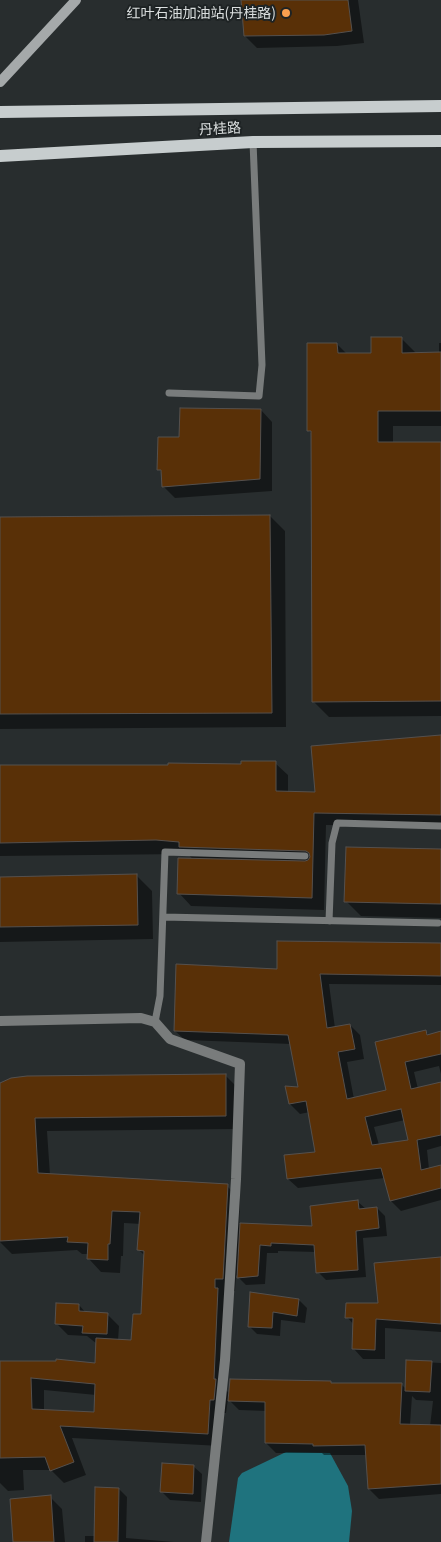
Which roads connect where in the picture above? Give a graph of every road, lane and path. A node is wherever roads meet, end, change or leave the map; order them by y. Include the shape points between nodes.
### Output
1 (76, 0) edge
2 (0, 82) edge
3 (441, 106) edge
4 (0, 112) edge
5 (441, 141) edge
6 (253, 142) junction
7 (0, 156) edge
8 (169, 394) dead end
9 (441, 826) edge
10 (305, 856) dead end
11 (163, 917) junction
12 (329, 921) junction
13 (438, 923) dead end
14 (0, 1021) edge
15 (155, 1022) junction
16 (206, 1542) edge

1 - 2 main road
3 - 4 main road, 丹桂路
5 - 6 main road, 丹桂路
6 - 7 main road, 丹桂路
6 - 8 lane via 262,365 258,396
9 - 12 lane via 337,823 332,843
10 - 11 lane via 165,852
11 - 12 lane
11 - 15 lane via 160,996
12 - 13 lane
14 - 15 street via 141,1018
15 - 16 street via 170,1039 240,1064 225,1360

